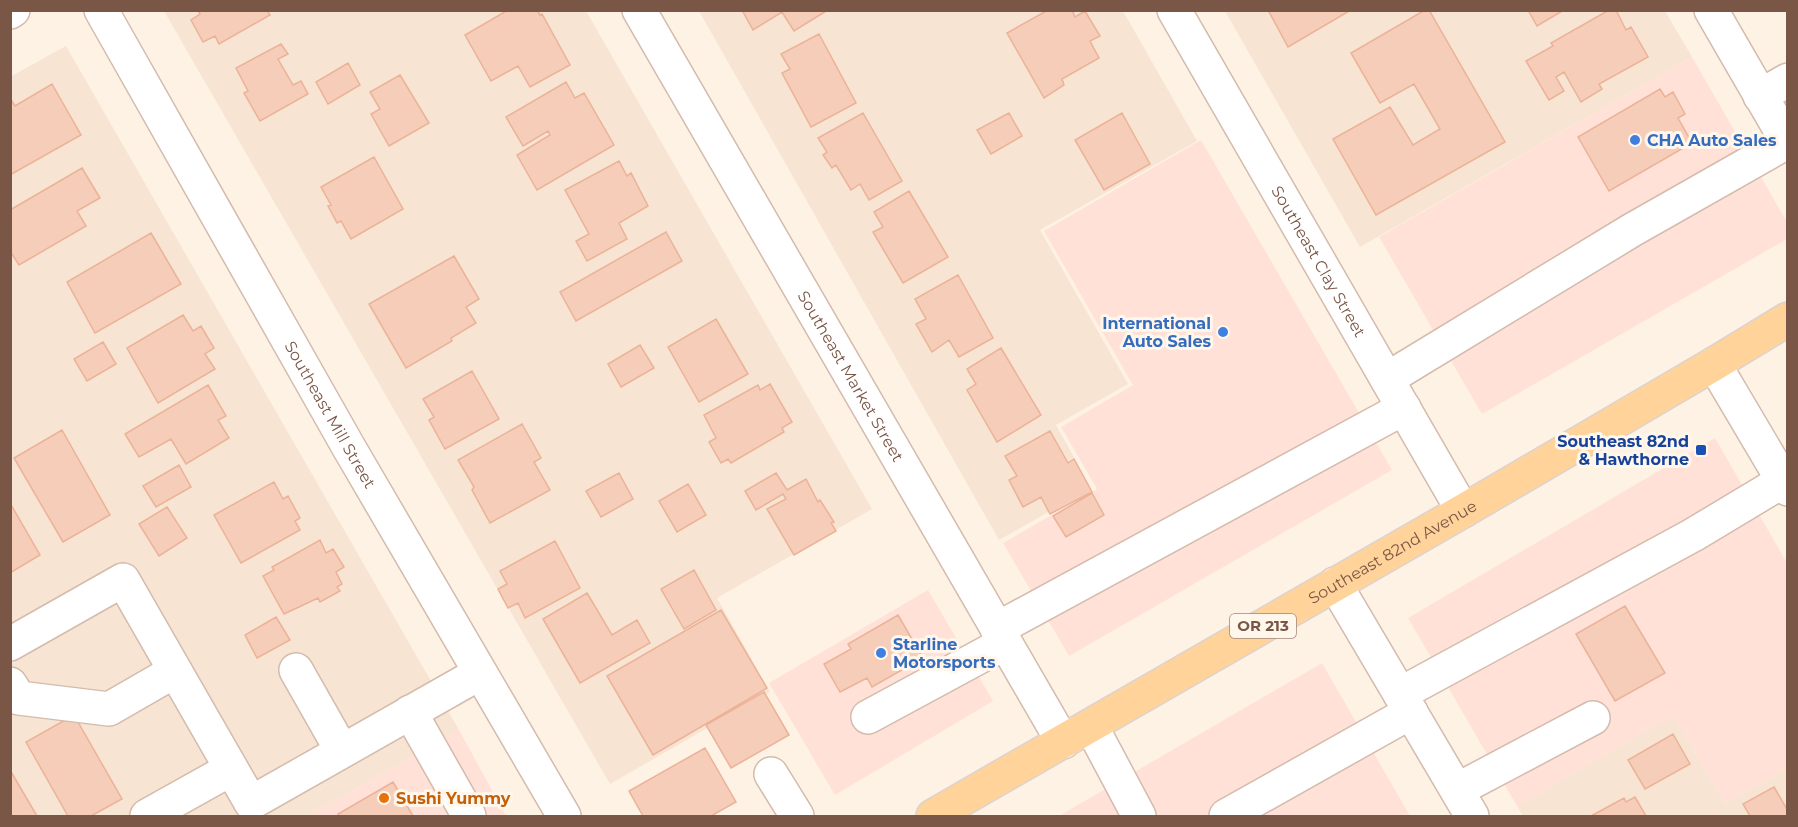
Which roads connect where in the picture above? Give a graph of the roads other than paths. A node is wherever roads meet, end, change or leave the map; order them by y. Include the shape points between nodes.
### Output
1 (101, 10) edge
2 (639, 10) edge
3 (1174, 10) edge
4 (1711, 10) edge
5 (1774, 88) edge
6 (1787, 143) edge
7 (1786, 323) edge
8 (1714, 364) junction
9 (1388, 380) junction
10 (1404, 408) junction
11 (1785, 485) edge
12 (1463, 511) junction
13 (1335, 584) junction
14 (1001, 636) junction
15 (10, 644) edge
16 (296, 670) dead end
17 (175, 671) junction
18 (480, 673) junction
19 (10, 684) edge
20 (1405, 703) junction
21 (410, 712) junction
22 (868, 717) dead end
23 (1593, 718) dead end
24 (1091, 726) junction
25 (1063, 742) junction
26 (342, 751) junction
27 (231, 769) junction
28 (771, 774) dead end
29 (1465, 803) edge
30 (147, 816) edge
31 (469, 816) edge
32 (564, 816) edge
33 (797, 816) edge
34 (933, 816) edge
35 (1139, 816) edge
36 (1226, 816) edge

1 - 18 street, Southeast Mill Street
2 - 14 street, Southeast Market Street
3 - 9 street, Southeast Clay Street
4 - 5 street
5 - 6 street
6 - 9 street via 1632,230
7 - 8 main road, Southeast 82nd Avenue / OR 213
8 - 11 street
8 - 12 main road, Southeast 82nd Avenue / OR 213
9 - 10 street, Southeast Clay Street
10 - 12 street, Southeast Clay Street
10 - 14 street
11 - 20 street
12 - 13 main road, Southeast 82nd Avenue / OR 213
13 - 20 street
13 - 24 main road, Southeast 82nd Avenue / OR 213
14 - 22 street
14 - 25 street, Southeast Market Street
15 - 17 street via 123,580
16 - 26 street
17 - 19 street via 109,709 19,698
17 - 27 street
18 - 21 street
18 - 32 street, Southeast Mill Street
20 - 29 street
20 - 36 street
21 - 26 street
21 - 31 street
23 - 29 street
24 - 25 main road, Southeast 82nd Avenue / OR 213
24 - 35 street
25 - 34 main road, Southeast 82nd Avenue / OR 213
26 - 27 street via 251,803
27 - 30 street
28 - 33 street

